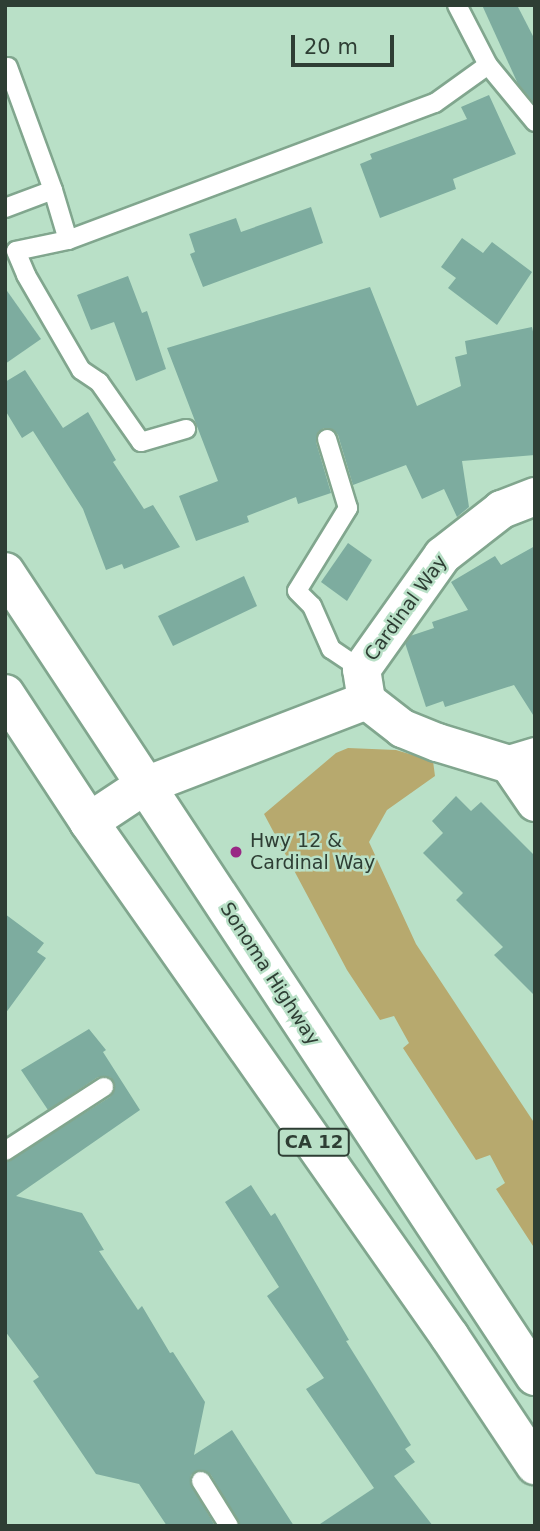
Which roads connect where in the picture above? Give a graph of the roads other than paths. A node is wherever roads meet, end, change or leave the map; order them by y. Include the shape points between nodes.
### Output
1 (457, 5) edge
2 (488, 65) junction
3 (8, 67) dead end
4 (535, 122) edge
5 (53, 190) junction
6 (5, 208) edge
7 (68, 240) junction
8 (10, 253) edge
9 (186, 429) dead end
10 (327, 439) dead end
11 (535, 496) edge
12 (5, 572) edge
13 (363, 684) junction
14 (5, 694) edge
15 (522, 760) edge
16 (145, 785) junction
17 (535, 802) edge
18 (89, 822) junction
19 (104, 1087) dead end
20 (5, 1151) edge
21 (535, 1376) edge
22 (535, 1465) edge
23 (201, 1480) dead end
24 (229, 1526) edge

1 - 2 lane
2 - 4 lane
2 - 7 lane via 435,103
3 - 5 lane
5 - 6 lane
5 - 7 lane
7 - 8 lane
8 - 9 lane via 81,370 99,383 141,442
10 - 13 lane via 348,508 297,592 312,606 331,649
11 - 13 street, Cardinal Way via 501,509 442,555
12 - 16 main road, Sonoma Highway / CA 12
13 - 15 street via 402,728
13 - 16 street
14 - 18 main road, CA 12
15 - 17 street
16 - 18 main road
16 - 21 main road, Sonoma Highway / CA 12
18 - 22 main road, CA 12 via 450,1336
19 - 20 lane
23 - 24 lane

